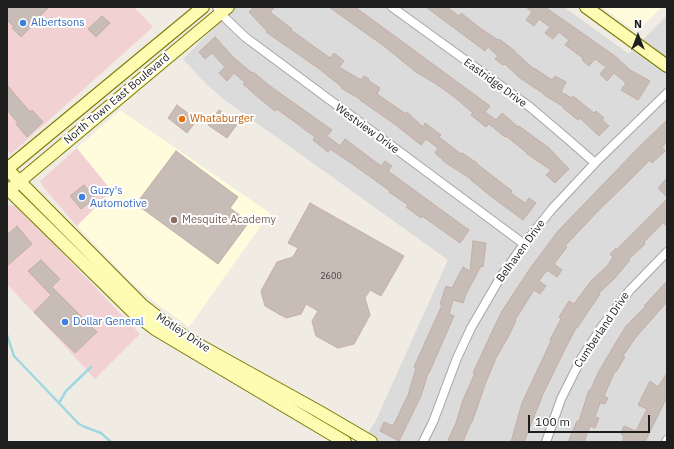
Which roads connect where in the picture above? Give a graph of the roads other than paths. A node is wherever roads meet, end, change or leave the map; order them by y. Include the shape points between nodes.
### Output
1 (203, 7) edge
2 (392, 7) edge
3 (586, 7) edge
4 (222, 9) edge
5 (667, 66) edge
6 (115, 80) junction
7 (126, 92) junction
8 (667, 93) edge
9 (595, 163) junction
10 (7, 169) edge
11 (19, 181) junction
12 (8, 190) edge
13 (524, 244) junction
14 (667, 252) edge
15 (138, 309) junction
16 (347, 428) junction
17 (343, 441) edge
18 (371, 442) edge
19 (423, 442) edge
20 (546, 442) edge

1 - 6 main road, North Town East Boulevard
2 - 9 street, Eastridge Drive via 530,107
3 - 5 main road
4 - 7 main road, North Town East Boulevard
4 - 13 street, Westview Drive via 245,37 271,58
6 - 7 main road
6 - 10 main road, North Town East Boulevard
7 - 11 main road, North Town East Boulevard
8 - 9 street, Belhaven Drive
9 - 13 street, Belhaven Drive via 552,209
10 - 11 main road, Motley Drive
11 - 12 main road, North Town East Boulevard
11 - 15 main road, Motley Drive
12 - 15 main road, Motley Drive
13 - 19 street, Belhaven Drive via 500,278 471,328
14 - 20 street, Cumberland Drive via 630,290 580,359 561,398
15 - 16 main road, Motley Drive
15 - 17 main road, Motley Drive via 155,329
16 - 17 main road
16 - 18 main road, Motley Drive

